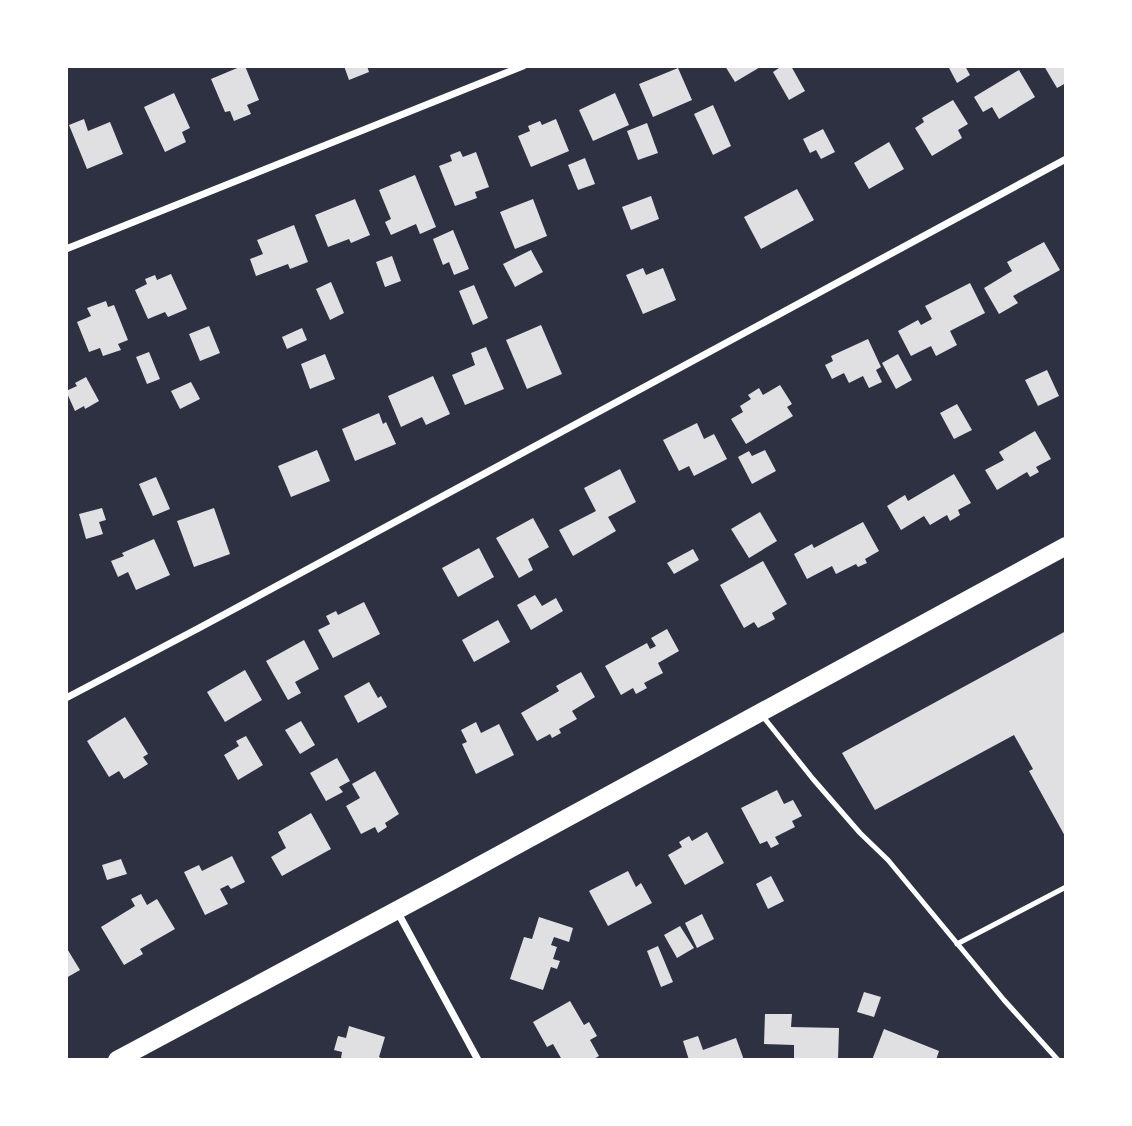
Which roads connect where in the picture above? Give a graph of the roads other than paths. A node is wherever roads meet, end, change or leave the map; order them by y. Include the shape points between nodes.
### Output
1 (523, 66) edge
2 (1066, 159) edge
3 (66, 249) edge
4 (1066, 546) edge
5 (66, 698) edge
6 (759, 712) junction
7 (1066, 887) edge
8 (396, 910) junction
9 (957, 944) junction
10 (117, 1059) edge
11 (478, 1059) edge
12 (1058, 1059) edge

1 - 3 street
2 - 5 street
4 - 6 main road
6 - 8 main road
6 - 9 lane
7 - 9 lane
8 - 10 main road
8 - 11 street
9 - 12 lane

